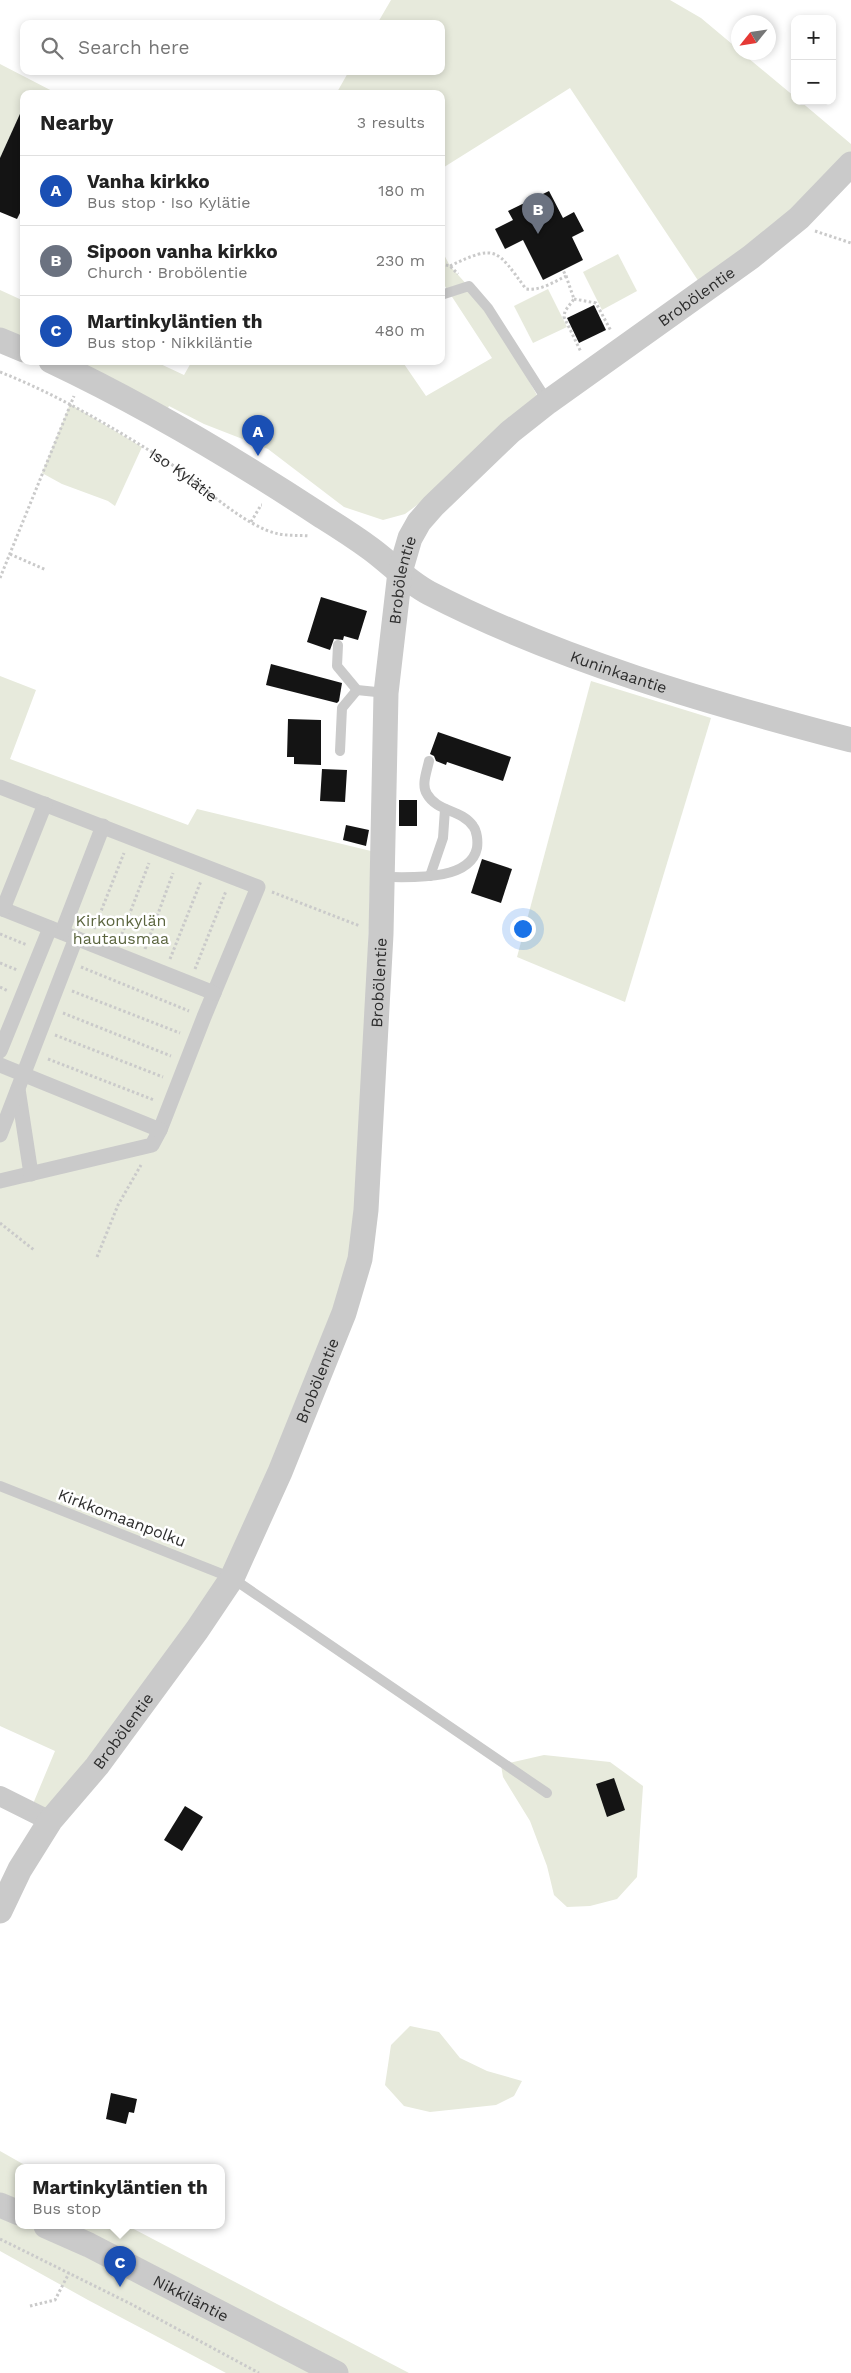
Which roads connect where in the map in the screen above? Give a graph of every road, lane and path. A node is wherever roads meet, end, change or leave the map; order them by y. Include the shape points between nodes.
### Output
1 (851, 164) edge
2 (799, 218) junction
3 (851, 243) edge
4 (450, 266) dead end
5 (562, 270) dead end
6 (566, 276) junction
7 (445, 294) edge
8 (574, 299) junction
9 (613, 334) dead end
10 (0, 340) edge
11 (20, 348) edge
12 (590, 349) dead end
13 (59, 365) edge
14 (0, 372) edge
15 (548, 402) junction
16 (70, 404) junction
17 (267, 508) dead end
18 (251, 522) junction
19 (313, 536) dead end
20 (10, 554) junction
21 (46, 570) dead end
22 (400, 572) junction
23 (0, 578) edge
24 (338, 645) dead end
25 (357, 690) junction
26 (386, 693) junction
27 (851, 740) edge
28 (340, 752) dead end
29 (429, 761) dead end
30 (0, 787) edge
31 (45, 804) junction
32 (445, 809) junction
33 (103, 826) junction
34 (130, 837) junction
35 (156, 847) junction
36 (179, 856) junction
37 (206, 867) junction
38 (430, 876) junction
39 (232, 877) junction
40 (381, 878) junction
41 (258, 887) junction
42 (1, 908) edge
43 (0, 934) edge
44 (381, 934) junction
45 (69, 936) junction
46 (41, 951) junction
47 (114, 953) junction
48 (67, 962) junction
49 (139, 964) junction
50 (164, 974) junction
51 (189, 983) junction
52 (57, 985) junction
53 (214, 993) junction
54 (49, 1007) junction
55 (204, 1016) junction
56 (40, 1030) junction
57 (196, 1039) junction
58 (0, 1051) edge
59 (31, 1052) junction
60 (186, 1062) junction
61 (0, 1065) edge
62 (20, 1080) junction
63 (178, 1083) junction
64 (169, 1106) junction
65 (160, 1130) junction
66 (0, 1135) edge
67 (152, 1145) junction
68 (31, 1174) junction
69 (0, 1181) edge
70 (0, 1223) edge
71 (34, 1250) dead end
72 (97, 1256) dead end
73 (0, 1486) edge
74 (232, 1578) junction
75 (547, 1793) dead end
76 (0, 1796) edge
77 (50, 1821) junction
78 (0, 1911) edge
79 (0, 2205) edge
80 (15, 2211) edge
81 (53, 2229) edge
82 (0, 2239) edge
83 (69, 2273) junction
84 (30, 2306) dead end
85 (259, 2373) edge
86 (336, 2373) edge

1 - 2 street, Brobölentie
2 - 3 path via 821,234
2 - 15 street, Brobölentie via 699,295
4 - 6 path via 488,252 500,255 526,289 539,288
5 - 6 path
6 - 8 path
7 - 15 lane via 469,286 488,308
8 - 9 path via 596,303
8 - 12 path via 564,317 582,354
10 - 11 street
13 - 22 street via 203,441 324,517
14 - 16 path, Iso Kylätie
15 - 22 street, Brobölentie via 459,479 419,522 410,538
16 - 18 path, Iso Kylätie via 175,467
16 - 20 path
17 - 18 path via 260,505
18 - 19 path, Iso Kylätie via 278,534
20 - 21 path
20 - 23 path
22 - 26 street, Brobölentie
22 - 27 street, Kuninkaantie via 426,591 540,644 747,713
24 - 25 lane via 337,666
25 - 26 lane
25 - 28 lane via 342,708
26 - 40 street, Brobölentie
29 - 32 lane via 425,792 434,804
30 - 31 street
31 - 33 street
31 - 42 street
32 - 38 lane via 443,838
32 - 38 lane via 462,816 474,826 477,846 467,865 444,875
33 - 34 street
33 - 45 street
34 - 35 street
34 - 45 path
35 - 36 street
35 - 47 path
36 - 37 street
36 - 49 path
37 - 39 street
37 - 50 path
38 - 40 lane
39 - 41 street
39 - 51 path
40 - 44 street, Brobölentie
41 - 44 path
41 - 53 street
42 - 45 street
43 - 46 path
44 - 74 street, Brobölentie via 366,1210 360,1259 340,1322 280,1472
45 - 46 street
45 - 47 street
45 - 48 street
46 - 58 street
47 - 49 street
48 - 52 street
48 - 55 path
49 - 50 street
50 - 51 street
51 - 53 street
52 - 54 street
52 - 57 path
53 - 55 street
54 - 56 street
54 - 60 path
55 - 57 street
56 - 59 street
56 - 63 path
57 - 60 street
59 - 62 street
59 - 64 path
60 - 63 street
61 - 62 street
62 - 65 street
62 - 66 street
62 - 68 street
63 - 64 street
64 - 65 street
65 - 67 street
67 - 68 street
67 - 72 path via 118,1205
68 - 69 street
70 - 71 path
73 - 74 lane, Kirkkomaanpolku
74 - 75 lane, Kirkkomaanpolku
74 - 77 street, Brobölentie via 198,1630 96,1766
76 - 77 street
77 - 78 street, Brobölentie via 20,1868
79 - 80 street
81 - 86 street, Nikkiläntie via 98,2249
82 - 83 path
83 - 84 path via 55,2300
83 - 85 path

